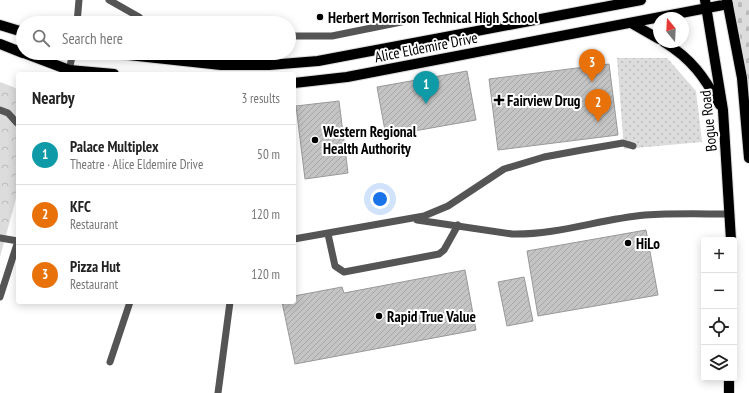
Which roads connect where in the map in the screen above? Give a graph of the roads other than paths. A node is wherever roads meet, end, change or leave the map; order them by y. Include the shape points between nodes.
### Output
1 (80, 0) edge
2 (109, 0) edge
3 (641, 0) edge
4 (727, 2) edge
5 (706, 4) edge
6 (78, 16) edge
7 (137, 16) edge
8 (401, 22) dead end
9 (631, 23) junction
10 (0, 25) edge
11 (16, 30) edge
12 (296, 36) edge
13 (653, 36) edge
14 (0, 44) edge
15 (674, 48) edge
16 (16, 50) edge
17 (40, 60) edge
18 (71, 60) edge
19 (174, 60) edge
20 (68, 72) edge
21 (296, 83) edge
22 (0, 110) edge
23 (723, 110) junction
24 (16, 122) edge
25 (632, 146) dead end
26 (749, 158) edge
27 (730, 214) junction
28 (413, 219) junction
29 (458, 225) junction
30 (328, 234) junction
31 (731, 237) edge
32 (0, 238) edge
33 (296, 239) edge
34 (16, 241) edge
35 (16, 247) edge
36 (0, 296) edge
37 (129, 304) edge
38 (230, 304) edge
39 (110, 362) dead end
40 (729, 381) edge
41 (218, 393) edge
42 (729, 393) edge

1 - 6 lane
2 - 7 lane
3 - 19 main road, Alice Eldemire Drive via 318,61 220,65
4 - 5 main road, Alice Eldemire Drive
4 - 26 main road via 742,78
5 - 9 main road, Alice Eldemire Drive
5 - 23 main road, Bogue Road
8 - 12 lane via 332,36
9 - 13 main road
9 - 21 main road, Alice Eldemire Drive via 347,77
10 - 11 main road
14 - 16 main road
15 - 23 main road via 696,67
17 - 20 main road
18 - 20 lane
22 - 24 lane via 8,113
23 - 27 main road, Bogue Road
25 - 28 lane via 624,143 582,150 504,169 448,206
27 - 29 lane via 644,215 557,232 528,234
27 - 31 main road, Bogue Road
28 - 29 lane
28 - 30 lane
29 - 30 lane via 439,254 344,272 335,266
30 - 33 lane
32 - 34 lane
35 - 36 lane
37 - 39 lane
38 - 41 lane
40 - 42 main road

